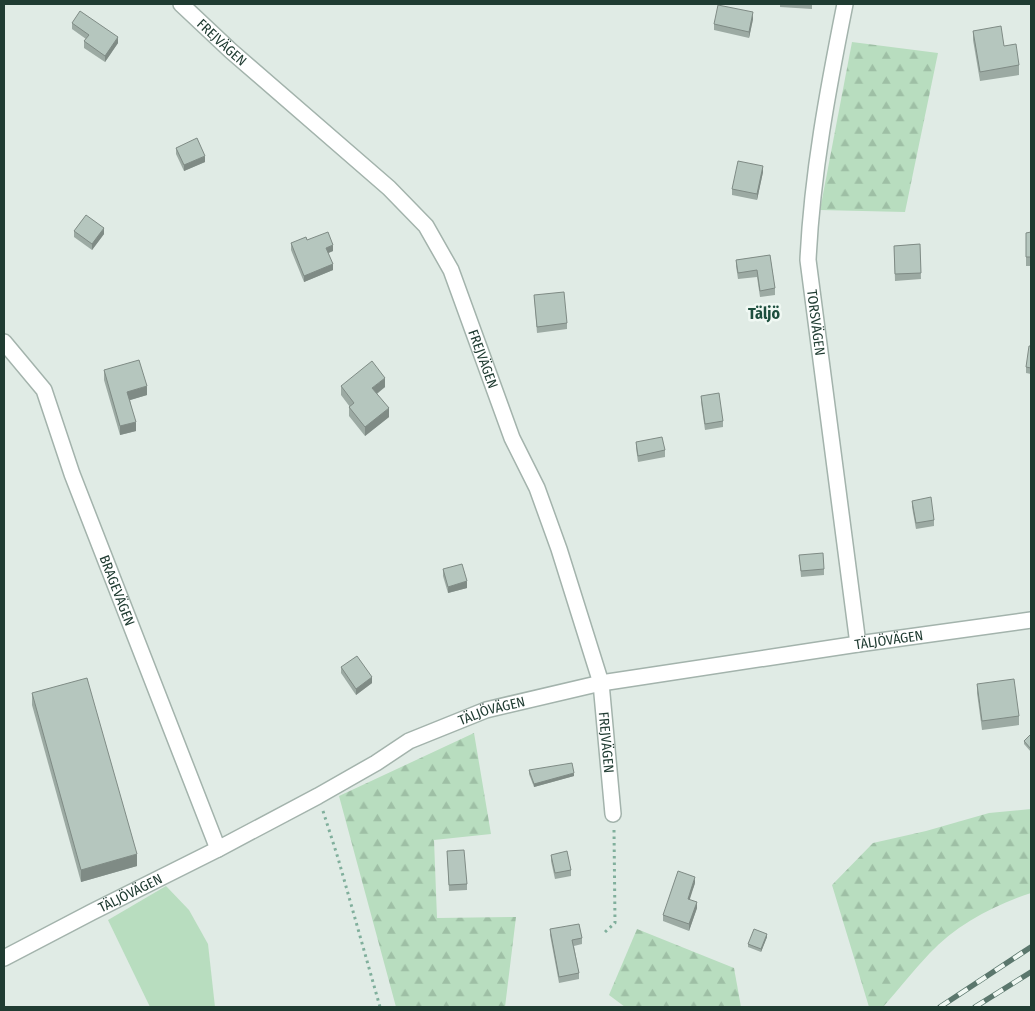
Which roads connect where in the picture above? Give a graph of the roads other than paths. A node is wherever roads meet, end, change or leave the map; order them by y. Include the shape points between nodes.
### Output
1 (181, 4) edge
2 (845, 4) edge
3 (4, 342) edge
4 (1031, 620) edge
5 (858, 644) junction
6 (601, 684) junction
7 (613, 814) road end
8 (218, 850) junction
9 (4, 958) edge

1 - 6 street, FREJVÄGEN via 389,188 426,226 451,270 512,438 537,488
2 - 5 street, TORSVÄGEN via 824,110 808,260
3 - 8 street, BRAGEVÄGEN via 44,390 72,474
4 - 5 street, TÄLJÖVÄGEN
5 - 6 street, TÄLJÖVÄGEN
6 - 7 street, FREJVÄGEN
6 - 8 street, TÄLJÖVÄGEN via 486,710 450,724 409,742 376,764
8 - 9 street, TÄLJÖVÄGEN

